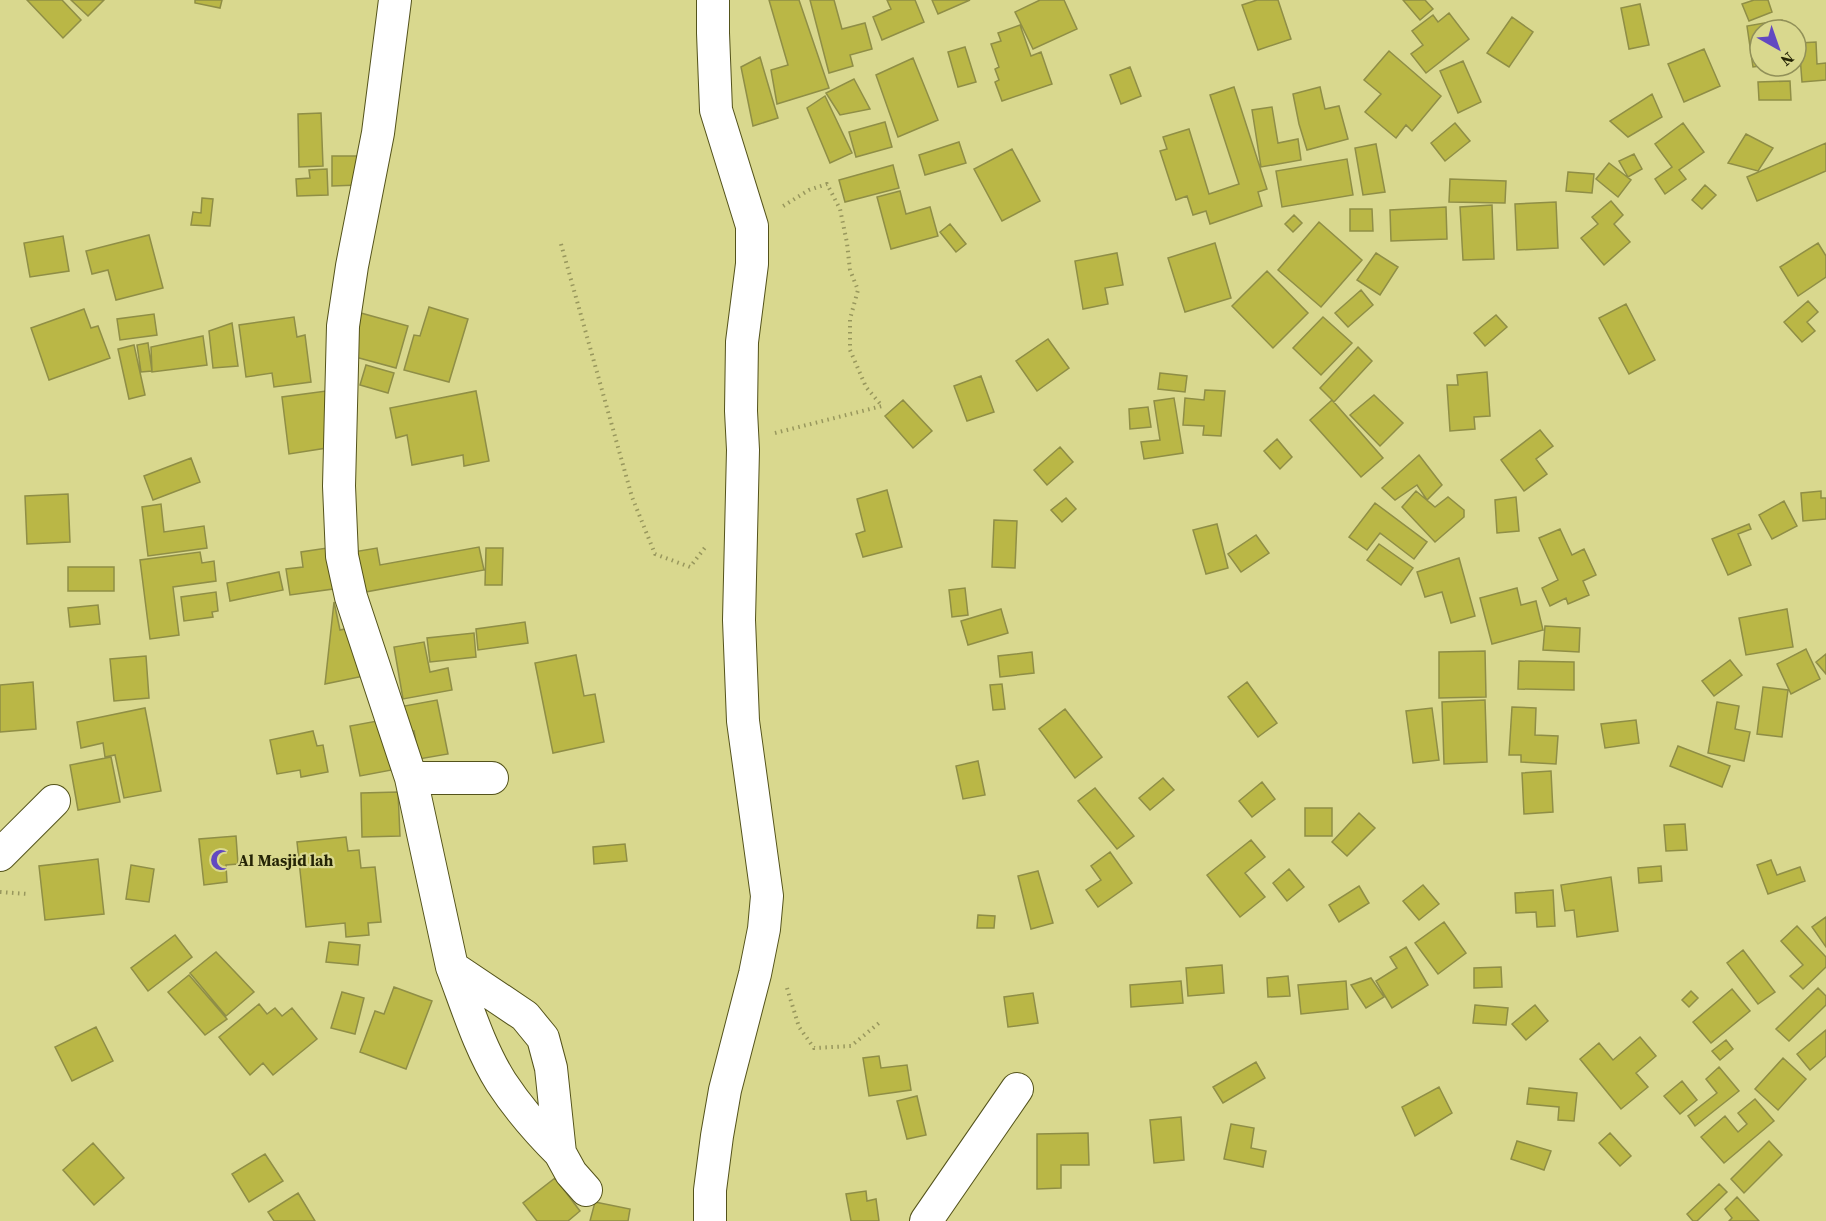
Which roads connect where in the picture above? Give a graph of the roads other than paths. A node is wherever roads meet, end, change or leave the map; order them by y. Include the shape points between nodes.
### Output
1 (395, 0) edge
2 (713, 0) edge
3 (411, 778) junction
4 (492, 778) dead end
5 (54, 801) dead end
6 (0, 855) edge
7 (452, 968) junction
8 (1017, 1089) dead end
9 (560, 1153) junction
10 (586, 1190) dead end
11 (710, 1221) edge
12 (926, 1221) edge

1 - 3 street via 378,133 343,326 339,486 342,556 351,597
2 - 11 street via 716,110 752,226 752,264 742,342 739,620 743,721 766,896 755,974 719,1124
3 - 4 street
3 - 7 street
5 - 6 street
7 - 9 street via 479,1038 501,1081 531,1124
7 - 9 street via 525,1016 543,1038
8 - 12 street
9 - 10 street

